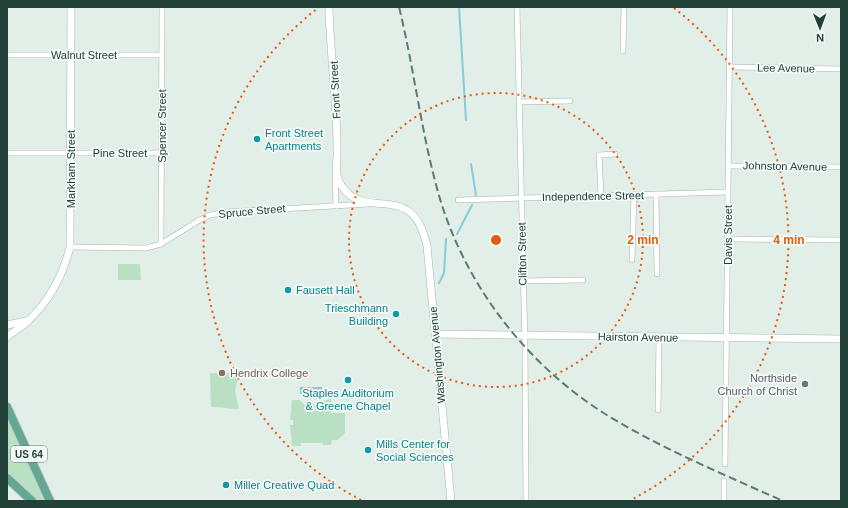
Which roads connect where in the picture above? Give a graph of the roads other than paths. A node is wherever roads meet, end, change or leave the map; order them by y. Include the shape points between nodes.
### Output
1 (71, 7) edge
2 (162, 7) edge
3 (328, 7) edge
4 (517, 7) edge
5 (624, 7) edge
6 (730, 7) edge
7 (623, 51) dead end
8 (7, 55) edge
9 (71, 55) junction
10 (161, 55) junction
11 (730, 67) junction
12 (841, 69) edge
13 (570, 101) dead end
14 (519, 102) junction
15 (7, 153) edge
16 (72, 153) junction
17 (162, 153) junction
18 (615, 154) dead end
19 (728, 166) junction
20 (841, 167) edge
21 (335, 174) junction
22 (728, 192) junction
23 (634, 194) junction
24 (656, 194) junction
25 (601, 196) junction
26 (521, 197) junction
27 (458, 200) dead end
28 (370, 204) junction
29 (336, 206) junction
30 (728, 238) junction
31 (841, 240) edge
32 (161, 244) junction
33 (70, 248) junction
34 (632, 260) dead end
35 (657, 274) dead end
36 (583, 280) dead end
37 (523, 281) junction
38 (30, 320) junction
39 (7, 325) edge
40 (436, 334) junction
41 (524, 335) junction
42 (659, 337) junction
43 (7, 338) edge
44 (726, 339) junction
45 (841, 339) edge
46 (7, 407) edge
47 (658, 410) dead end
48 (724, 464) dead end
49 (7, 478) edge
50 (724, 481) dead end
51 (32, 501) edge
52 (50, 501) edge
53 (451, 501) edge
54 (526, 501) edge
55 (724, 501) edge

1 - 9 street, Markham Street
2 - 10 street, Spencer Street
3 - 21 street, Front Street via 338,149
4 - 14 street, Clifton Street
5 - 7 street
6 - 11 street, Davis Street
8 - 9 street, Walnut Street
9 - 10 street, Walnut Street
9 - 16 street, Markham Street
10 - 17 street, Spencer Street
11 - 12 street, Lee Avenue
11 - 19 street, Davis Street
13 - 14 street
14 - 26 street, Clifton Street
15 - 16 street, Pine Street
16 - 17 street, Pine Street
16 - 33 street, Markham Street
17 - 32 street, Spencer Street
18 - 25 street via 599,156
19 - 20 street, Johnston Avenue
19 - 22 street, Davis Street
21 - 28 street via 349,194
21 - 29 street, Front Street
22 - 24 street, Independence Street
22 - 30 street, Davis Street
23 - 24 street, Independence Street
23 - 25 street, Independence Street
23 - 34 street
24 - 35 street
25 - 26 street, Independence Street
26 - 27 street, Independence Street
26 - 37 street, Clifton Street
28 - 29 street, Spruce Street
28 - 40 street, Washington Avenue via 387,203 400,206 412,213 424,231
29 - 32 street, Spruce Street via 210,215
30 - 31 street
30 - 44 street, Davis Street
32 - 33 street, Spruce Street via 146,248
33 - 38 street, Markham Street via 56,286
36 - 37 street
37 - 41 street, Clifton Street
38 - 39 street
38 - 43 street, Markham Street
40 - 41 street, Hairston Avenue
40 - 53 street, Washington Avenue
41 - 42 street, Hairston Avenue
41 - 54 street, Clifton Street
42 - 44 street, Hairston Avenue
42 - 47 street
44 - 45 street, Hairston Avenue
44 - 48 street, Davis Street
46 - 52 main road, US 64
49 - 51 main road, US 64
50 - 55 street

